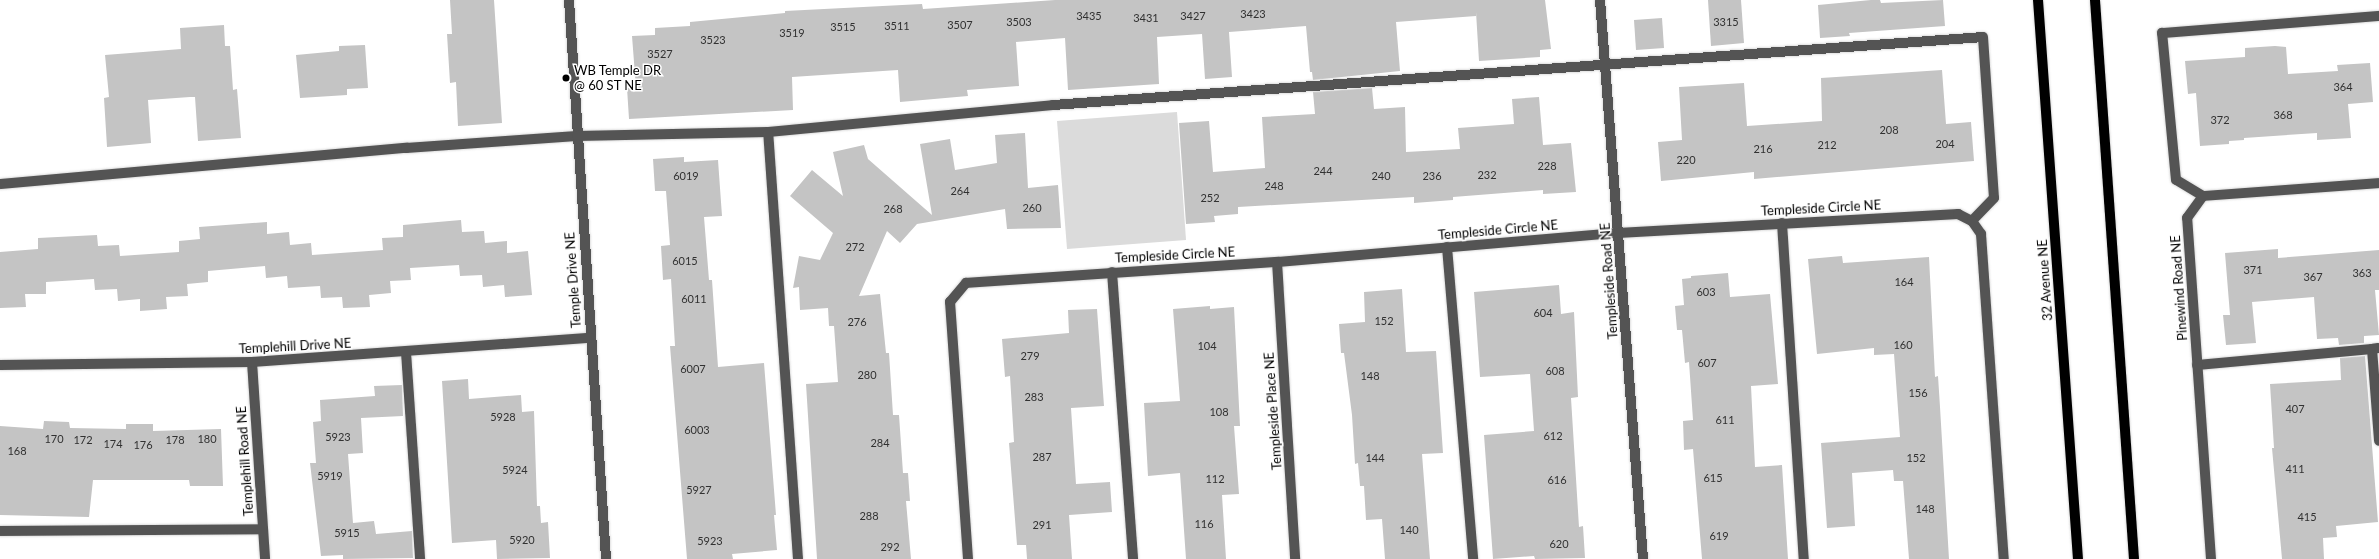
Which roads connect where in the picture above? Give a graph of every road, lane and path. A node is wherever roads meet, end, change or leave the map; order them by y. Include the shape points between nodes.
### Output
1 (569, 0) edge
2 (1600, 0) edge
3 (2038, 0) edge
4 (2095, 0) edge
5 (2379, 16) edge
6 (1605, 66) junction
7 (768, 132) junction
8 (577, 136) junction
9 (2379, 183) edge
10 (0, 184) edge
11 (2203, 196) junction
12 (1972, 221) junction
13 (1782, 223) junction
14 (1618, 233) junction
15 (1447, 247) junction
16 (1277, 262) junction
17 (1112, 272) junction
18 (590, 338) junction
19 (2376, 349) edge
20 (406, 352) junction
21 (252, 362) junction
22 (0, 365) edge
23 (2197, 366) junction
24 (2379, 441) edge
25 (262, 529) junction
26 (0, 531) edge
27 (265, 559) edge
28 (420, 559) edge
29 (606, 559) edge
30 (798, 559) edge
31 (968, 559) edge
32 (1133, 559) edge
33 (1295, 559) edge
34 (1473, 559) edge
35 (1643, 559) edge
36 (1804, 559) edge
37 (2004, 559) edge
38 (2078, 559) edge
39 (2134, 559) edge
40 (2211, 559) edge

1 - 8 street, Temple Drive NE
2 - 6 street, Templeside Road NE
3 - 38 main road, 32 Avenue NE
4 - 39 main road
5 - 11 street via 2162,33 2176,180
6 - 7 street via 1053,105
6 - 12 street via 1983,37 1994,198
6 - 14 street, Templeside Road NE
7 - 8 street
7 - 30 street
8 - 10 street via 406,148
8 - 18 street, Temple Drive NE
9 - 11 street
11 - 23 street, Pinewind Road NE via 2187,218
12 - 13 street, Templeside Circle NE via 1958,214
12 - 37 street via 1981,234
13 - 14 street, Templeside Circle NE
13 - 36 street
14 - 15 street, Templeside Circle NE
14 - 35 street, Templeside Road NE
15 - 16 street, Templeside Circle NE
15 - 34 street
16 - 17 street, Templeside Circle NE
16 - 33 street, Templeside Place NE
17 - 31 street, Templeside Circle NE via 966,283 950,302
17 - 32 street
18 - 20 street, Templehill Drive NE
18 - 29 street, Temple Drive NE
19 - 23 street
19 - 24 street
20 - 21 street, Templehill Drive NE
20 - 28 street
21 - 22 street, Templehill Drive NE
21 - 25 street, Templehill Road NE
23 - 40 street, Pinewind Road NE
25 - 26 street
25 - 27 street, Templehill Road NE

